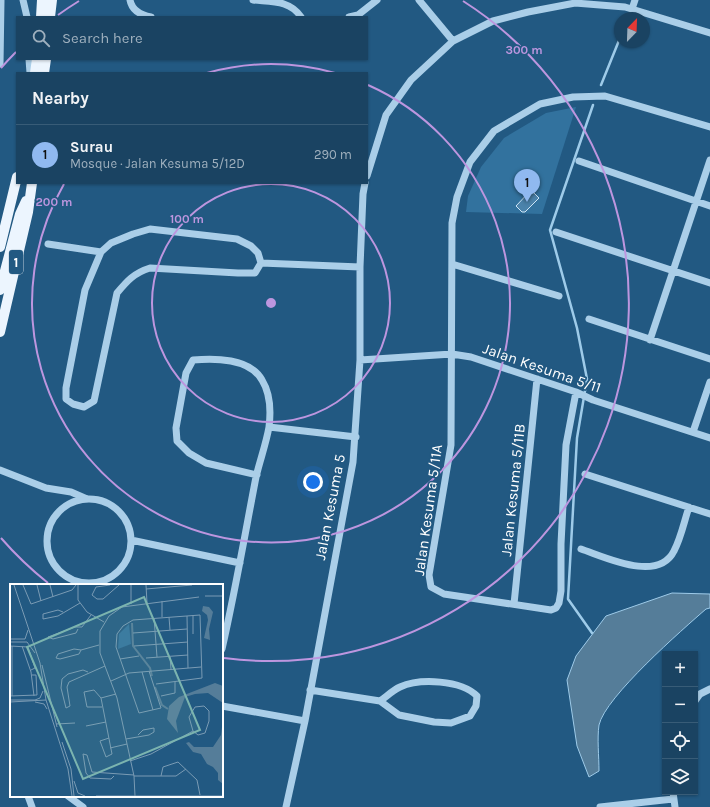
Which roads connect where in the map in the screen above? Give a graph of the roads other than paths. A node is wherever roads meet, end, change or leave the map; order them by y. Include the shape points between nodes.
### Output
1 (1, 0) edge
2 (23, 0) edge
3 (42, 0) edge
4 (52, 0) edge
5 (130, 0) edge
6 (252, 0) edge
7 (377, 0) edge
8 (419, 0) edge
9 (635, 0) edge
10 (632, 9) junction
11 (27, 16) edge
12 (41, 16) edge
13 (50, 16) edge
14 (148, 16) edge
15 (300, 16) edge
16 (354, 16) edge
17 (710, 33) edge
18 (453, 41) junction
19 (29, 60) edge
20 (37, 60) edge
21 (46, 60) edge
22 (0, 64) edge
23 (30, 72) edge
24 (35, 72) edge
25 (44, 72) edge
26 (710, 128) edge
27 (370, 150) edge
28 (710, 160) edge
29 (578, 161) dead end
30 (368, 167) edge
31 (16, 182) edge
32 (365, 184) edge
33 (31, 187) edge
34 (14, 192) junction
35 (697, 202) junction
36 (710, 206) edge
37 (0, 232) edge
38 (556, 232) dead end
39 (48, 244) dead end
40 (0, 247) edge
41 (100, 252) junction
42 (261, 263) junction
43 (452, 264) junction
44 (360, 267) junction
45 (674, 271) junction
46 (710, 283) edge
47 (0, 290) edge
48 (559, 296) dead end
49 (589, 319) dead end
50 (0, 332) edge
51 (650, 340) junction
52 (452, 354) junction
53 (360, 360) junction
54 (710, 360) edge
55 (537, 379) junction
56 (710, 382) edge
57 (582, 394) junction
58 (269, 427) junction
59 (693, 432) junction
60 (356, 437) junction
61 (710, 438) edge
62 (0, 470) edge
63 (585, 474) dead end
64 (257, 475) junction
65 (87, 499) junction
66 (689, 508) junction
67 (710, 514) edge
68 (131, 540) junction
69 (581, 549) dead end
70 (240, 563) junction
71 (514, 604) junction
72 (223, 643) edge
73 (710, 689) edge
74 (310, 690) junction
75 (698, 697) edge
76 (380, 701) junction
77 (223, 706) edge
78 (304, 721) junction
79 (673, 796) edge
80 (28, 797) edge
81 (69, 797) edge
82 (32, 807) edge
83 (83, 807) edge
84 (286, 807) edge
85 (600, 807) edge
86 (675, 807) edge

1 - 22 street
2 - 11 street
3 - 12 main road
4 - 13 main road
5 - 14 street via 131,7
6 - 15 street via 288,4 296,9
7 - 16 street
8 - 18 street
9 - 10 street
10 - 17 street
10 - 18 street via 625,6 575,3 493,21
18 - 27 street via 411,80 386,115
19 - 23 street
20 - 24 main road
21 - 25 main road
26 - 43 street via 605,96 573,97 540,104 494,131 470,162 457,197 452,223
27 - 30 street
28 - 35 street
29 - 35 street
31 - 34 main road, 1
32 - 44 street, Jalan Kesuma 5
33 - 47 main road via 20,214
33 - 50 main road, 1 via 28,212
34 - 37 main road
34 - 40 main road, 1
35 - 36 street
35 - 45 street
38 - 45 street
39 - 41 street
41 - 42 street via 111,243 150,230 237,239 251,246 258,253
41 - 42 street via 85,290 66,388 66,399 72,404 84,407 94,401 117,293 126,281 138,272 150,268 255,273
42 - 44 street
43 - 48 street
43 - 52 street
44 - 53 street, Jalan Kesuma 5
45 - 46 street
45 - 51 street
49 - 51 street
51 - 54 street
52 - 53 street, Jalan Kesuma 5/11
52 - 55 street, Jalan Kesuma 5/11 via 471,357
52 - 71 street, Jalan Kesuma 5/11A via 450,445 429,575 431,587 444,594
53 - 60 street, Jalan Kesuma 5
55 - 57 street, Jalan Kesuma 5/11
55 - 71 street, Jalan Kesuma 5/11B
56 - 59 street
57 - 59 street, Jalan Kesuma 5/11
57 - 71 street, Jalan Kesuma 5/11A via 566,446 559,603 551,610
58 - 60 street
58 - 64 street
58 - 64 street via 269,396 262,379 253,369 238,363 193,360 186,373 176,428 177,441 189,453 206,463
59 - 61 street, Jalan Kesuma 5/11
60 - 74 street, Jalan Kesuma 5
62 - 65 street via 46,488 71,492
63 - 66 street
64 - 70 street
65 - 68 street via 100,500 112,506 129,527
65 - 68 street via 62,508 53,518 48,531 47,545 51,558 59,570 70,578 98,582 122,567 129,554
66 - 67 street
66 - 69 street via 674,551 668,559 659,564 636,567
68 - 70 street
70 - 72 street
73 - 75 street
74 - 76 street
74 - 78 street, Jalan Kesuma 5
76 - 76 street via 400,687 418,683 451,683 470,690 477,696 476,706 470,716 451,723 399,714
77 - 78 street
78 - 84 street, Jalan Kesuma 5
79 - 85 street
79 - 86 street
80 - 82 street
81 - 83 street

